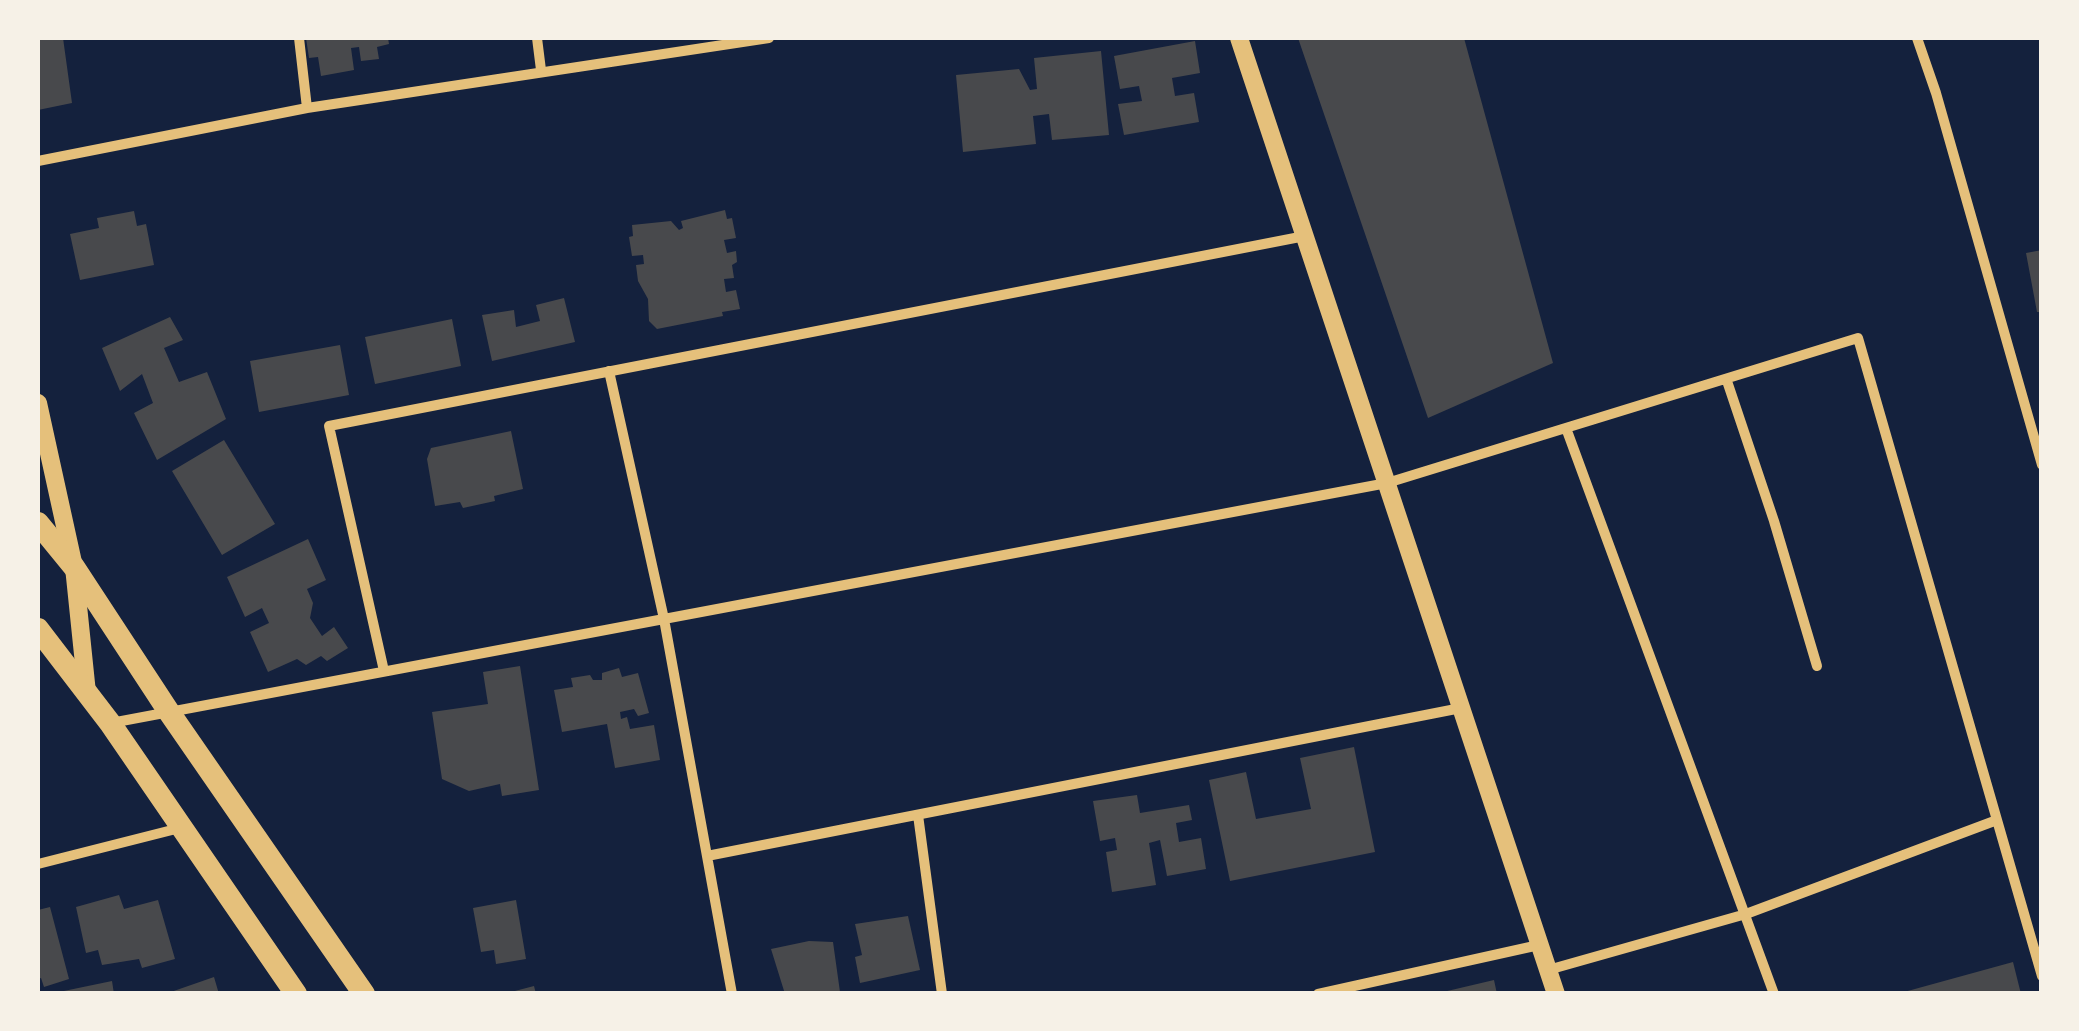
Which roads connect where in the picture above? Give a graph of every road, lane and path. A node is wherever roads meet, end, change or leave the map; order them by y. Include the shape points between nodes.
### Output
1 (299, 38) edge
2 (537, 38) edge
3 (769, 38) edge
4 (1239, 38) edge
5 (1916, 38) edge
6 (541, 70) junction
7 (306, 108) junction
8 (38, 162) edge
9 (1305, 236) junction
10 (609, 371) junction
11 (1726, 381) junction
12 (38, 403) edge
13 (1566, 428) junction
14 (2042, 465) edge
15 (1386, 483) junction
16 (38, 523) edge
17 (74, 567) junction
18 (664, 619) junction
19 (38, 630) edge
20 (1817, 666) dead end
21 (384, 672) junction
22 (88, 693) junction
23 (1461, 708) junction
24 (169, 712) junction
25 (110, 723) junction
26 (918, 815) junction
27 (1996, 820) junction
28 (181, 828) junction
29 (707, 856) junction
30 (38, 864) edge
31 (1746, 914) junction
32 (1539, 945) junction
33 (1548, 970) junction
34 (2042, 976) edge
35 (296, 994) edge
36 (364, 994) edge
37 (732, 994) edge
38 (942, 994) edge
39 (1318, 994) edge
40 (1556, 994) edge
41 (1774, 994) edge

1 - 7 street
2 - 6 street
3 - 6 street
4 - 9 street
5 - 14 street
6 - 7 street
7 - 8 street
9 - 10 street
9 - 15 street
10 - 18 street
10 - 21 street via 329,426
11 - 13 street
11 - 20 street
11 - 27 street via 1858,338
12 - 17 street
13 - 15 street
13 - 31 street
15 - 18 street
15 - 23 street
16 - 17 main road
17 - 22 street
17 - 24 main road
18 - 21 street
18 - 29 street
19 - 22 main road
21 - 24 street
22 - 25 main road
23 - 26 street
23 - 32 street
24 - 25 street
24 - 36 main road
25 - 28 main road
26 - 29 street
26 - 38 street
27 - 31 street
27 - 34 street
28 - 30 street
28 - 35 main road
29 - 37 street
31 - 33 street
31 - 41 street
32 - 33 street
32 - 39 street
33 - 40 street

